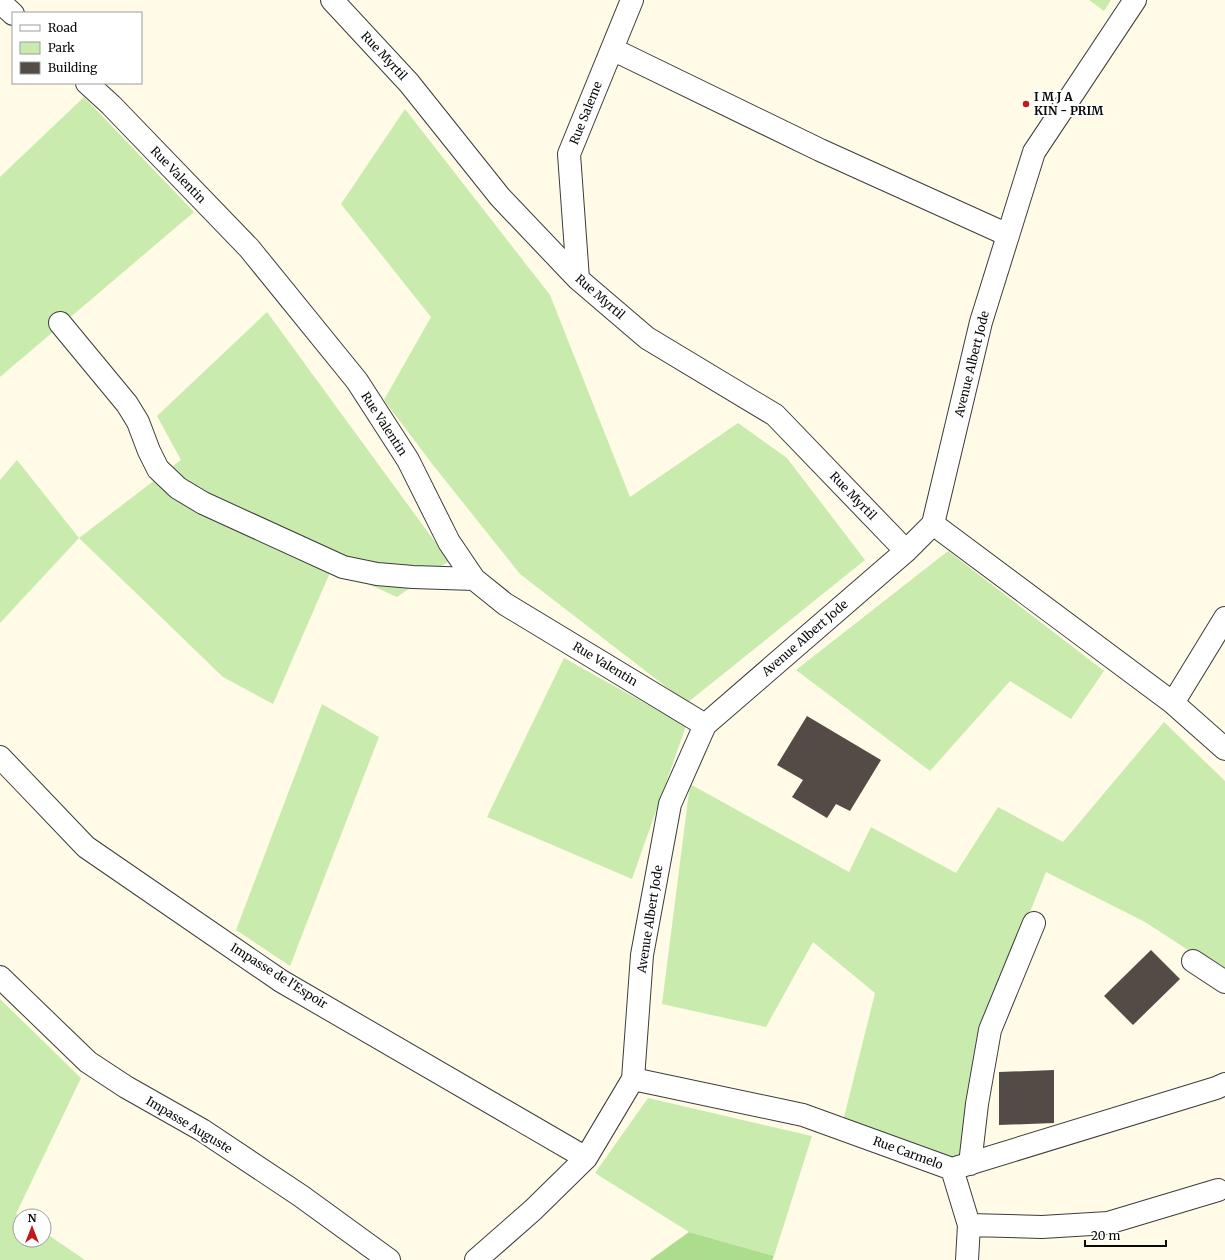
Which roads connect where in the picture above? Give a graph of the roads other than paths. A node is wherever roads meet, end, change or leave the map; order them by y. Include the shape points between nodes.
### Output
1 (332, 0) edge
2 (632, 0) edge
3 (1135, 0) edge
4 (0, 2) edge
5 (12, 13) edge
6 (612, 49) junction
7 (88, 84) edge
8 (1008, 235) junction
9 (578, 279) junction
10 (60, 324) dead end
11 (933, 524) junction
12 (906, 551) junction
13 (474, 579) junction
14 (1225, 618) edge
15 (1173, 703) junction
16 (705, 724) junction
17 (1225, 749) edge
18 (0, 757) edge
19 (1034, 923) dead end
20 (1193, 961) dead end
21 (0, 977) edge
22 (1225, 982) edge
23 (633, 1078) junction
24 (1225, 1084) edge
25 (586, 1158) junction
26 (961, 1167) junction
27 (1218, 1190) dead end
28 (969, 1225) junction
29 (389, 1260) edge
30 (476, 1260) edge
31 (967, 1260) edge

1 - 9 street, Rue Myrtil via 409,83 500,197
2 - 6 street, Rue Saleme
3 - 8 street, Avenue Albert Jode via 1034,152
4 - 5 street
6 - 8 street via 820,150
6 - 9 street, Rue Saleme via 569,154
7 - 13 street, Rue Valentin via 249,248 356,381 408,460 449,542
8 - 11 street, Avenue Albert Jode via 981,322
9 - 12 street, Rue Myrtil via 647,338 775,415
10 - 13 street via 127,404 138,422 158,469 178,488 203,503 343,567 377,574
11 - 12 street, Avenue Albert Jode
11 - 15 street
12 - 16 street, Avenue Albert Jode
13 - 16 street, Rue Valentin via 505,604
14 - 15 street
15 - 17 street
16 - 23 street, Avenue Albert Jode via 670,804 642,955
18 - 25 street, Impasse de l'Espoir via 86,847 274,976
19 - 26 street via 990,1030 977,1104
20 - 22 street
21 - 29 street, Impasse Auguste via 88,1062 126,1088 208,1134 301,1196
23 - 25 street, Avenue Albert Jode
23 - 26 street, Rue Carmelo via 803,1115
24 - 26 street
25 - 30 street, Avenue Albert Jode via 533,1210
26 - 28 street
27 - 28 street via 1108,1223 1042,1227
28 - 31 street

